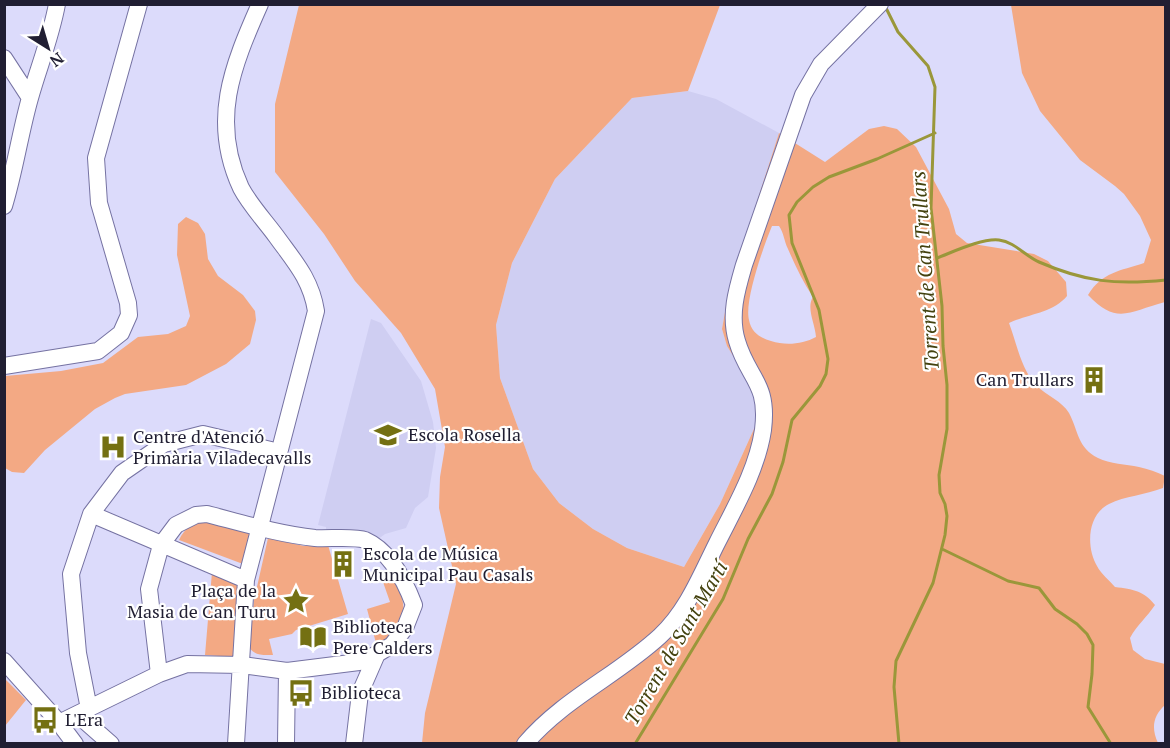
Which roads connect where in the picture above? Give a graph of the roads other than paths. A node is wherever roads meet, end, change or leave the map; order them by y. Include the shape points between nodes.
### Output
1 (57, 4) edge
2 (139, 4) edge
3 (260, 4) edge
4 (880, 4) edge
5 (4, 58) edge
6 (30, 98) junction
7 (4, 206) edge
8 (4, 366) edge
9 (279, 452) junction
10 (91, 514) junction
11 (261, 528) junction
12 (161, 545) junction
13 (246, 580) junction
14 (377, 654) junction
15 (4, 661) edge
16 (242, 666) junction
17 (287, 671) junction
18 (159, 674) junction
19 (66, 723) edge
20 (75, 744) edge
21 (111, 744) edge
22 (236, 744) edge
23 (286, 744) edge
24 (354, 744) edge
25 (525, 744) edge

1 - 6 street
2 - 8 street via 96,158 99,203 129,315 121,333 98,351
3 - 9 street via 227,92 225,129 229,158 242,190 306,278 316,311
4 - 25 street via 821,64 803,95 747,255 733,317 736,340 763,399 762,432 748,478 691,594 671,624 646,648 547,721
5 - 6 street
6 - 7 street
9 - 10 street via 203,434 164,444 122,473
9 - 11 street
10 - 12 street
10 - 19 street via 71,574 78,653
11 - 12 street via 207,514 196,515 176,525
11 - 13 street
11 - 14 street via 314,538 364,540 395,567 414,605 405,628 392,645
12 - 13 street
12 - 18 street via 149,590
13 - 16 street
14 - 17 street via 359,662
14 - 24 street via 360,693
15 - 19 street
16 - 17 street
16 - 18 street via 187,664
16 - 22 street
17 - 23 street
18 - 19 street
19 - 20 street
19 - 21 street

